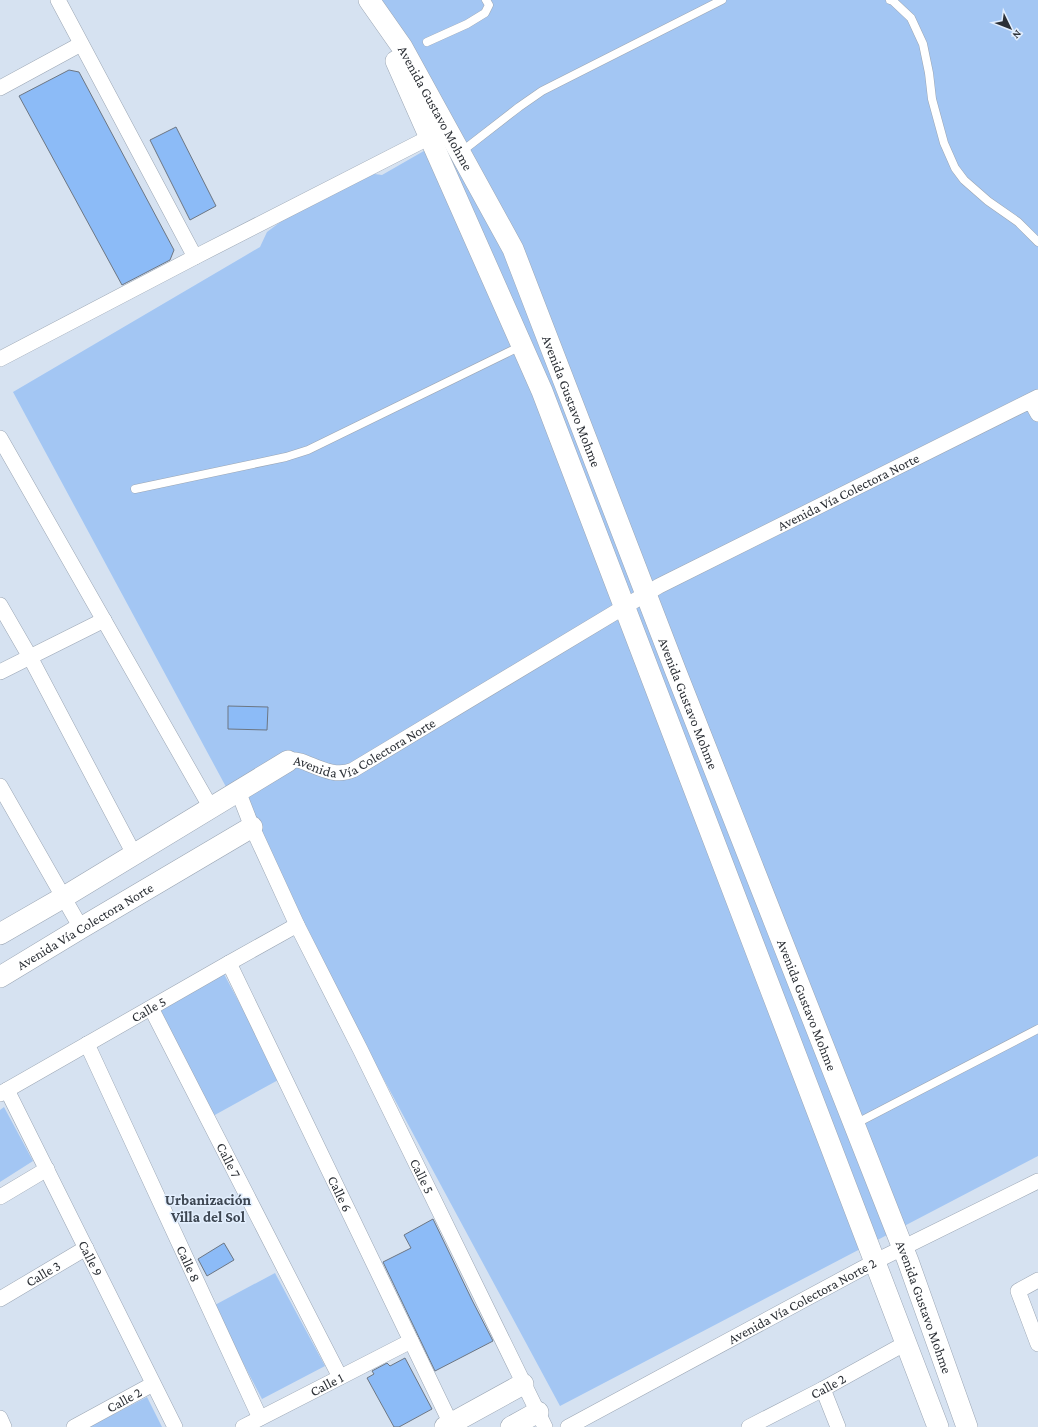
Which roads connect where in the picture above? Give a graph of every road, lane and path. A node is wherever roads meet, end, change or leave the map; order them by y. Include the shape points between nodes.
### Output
1 (58, 0) edge
2 (369, 0) edge
3 (486, 0) edge
4 (722, 0) edge
5 (890, 0) edge
6 (427, 42) dead end
7 (81, 44) junction
8 (0, 88) edge
9 (430, 137) junction
10 (460, 152) junction
11 (1038, 242) edge
12 (195, 257) junction
13 (522, 346) junction
14 (0, 359) edge
15 (1033, 400) edge
16 (1038, 414) edge
17 (0, 438) edge
18 (135, 489) dead end
19 (652, 590) junction
20 (0, 605) edge
21 (624, 607) junction
22 (104, 620) junction
23 (30, 657) junction
24 (0, 672) edge
25 (288, 762) joint
26 (0, 786) edge
27 (238, 791) junction
28 (211, 808) junction
29 (252, 827) junction
30 (134, 854) junction
31 (64, 897) junction
32 (297, 925) junction
33 (81, 928) junction
34 (0, 934) edge
35 (229, 963) junction
36 (0, 977) edge
37 (151, 1008) junction
38 (1038, 1029) edge
39 (87, 1044) junction
40 (3, 1092) edge
41 (854, 1125) junction
42 (47, 1169) junction
43 (1038, 1181) edge
44 (0, 1197) edge
45 (86, 1248) junction
46 (903, 1248) junction
47 (874, 1262) junction
48 (1038, 1280) edge
49 (0, 1299) edge
50 (411, 1341) junction
51 (906, 1343) junction
52 (1038, 1344) edge
53 (340, 1377) junction
54 (153, 1384) junction
55 (523, 1384) junction
56 (823, 1389) junction
57 (0, 1418) edge
58 (260, 1418) junction
59 (541, 1420) edge
60 (448, 1425) edge
61 (4, 1427) edge
62 (74, 1427) edge
63 (175, 1427) edge
64 (243, 1427) edge
65 (511, 1427) edge
66 (568, 1427) edge
67 (749, 1427) edge
68 (838, 1427) edge
69 (938, 1427) edge
70 (967, 1427) edge

1 - 7 street
2 - 9 street, Avenida Gustavo Mohme
2 - 10 street, Avenida Gustavo Mohme via 402,47
3 - 6 lane via 489,5 485,13
4 - 10 lane via 542,91
5 - 11 lane via 911,18 923,44 932,99 944,143 955,168 964,180 1018,222
7 - 8 street
7 - 12 street
9 - 12 street
9 - 13 street, Avenida Gustavo Mohme
10 - 19 street, Avenida Gustavo Mohme via 513,249
12 - 14 street
13 - 18 lane via 308,450
13 - 21 street, Avenida Gustavo Mohme via 542,391
15 - 16 street
15 - 19 street, Avenida Vía Colectora Norte
17 - 22 street
19 - 21 street, Avenida Vía Colectora Norte
19 - 41 street, Avenida Gustavo Mohme
20 - 23 street
21 - 25 street, Avenida Vía Colectora Norte via 353,770 332,773 301,761
21 - 47 street, Avenida Gustavo Mohme
22 - 23 street
22 - 28 street
23 - 24 street
23 - 30 street
25 - 27 street, Avenida Vía Colectora Norte
26 - 31 street
27 - 28 street, Avenida Vía Colectora Norte
27 - 29 street, Calle 5
28 - 30 street, Avenida Vía Colectora Norte
29 - 32 street, Calle 5
29 - 33 street, Avenida Vía Colectora Norte
30 - 31 street, Avenida Vía Colectora Norte
31 - 33 street
31 - 34 street, Avenida Vía Colectora Norte
32 - 35 street, Calle 5
32 - 55 street, Calle 5
33 - 36 street, Avenida Vía Colectora Norte
35 - 37 street, Calle 5
35 - 50 street, Calle 6
37 - 39 street, Calle 5
37 - 53 street, Calle 7
38 - 41 lane
39 - 40 street, Calle 5
39 - 58 street, Calle 8
40 - 42 street, Calle 9
41 - 46 street, Avenida Gustavo Mohme
42 - 44 street
42 - 45 street, Calle 9
43 - 46 street, Avenida Vía Colectora Norte 2
45 - 49 street, Calle 3
45 - 54 street, Calle 9
46 - 47 street, Avenida Vía Colectora Norte 2
46 - 70 street, Avenida Gustavo Mohme
47 - 51 street, Avenida Gustavo Mohme
47 - 66 street, Avenida Vía Colectora Norte 2
48 - 52 street via 1018,1291
50 - 53 street, Calle 1
50 - 60 street, Calle 6
51 - 56 street, Calle 2
51 - 69 street, Avenida Gustavo Mohme
53 - 58 street, Calle 1
54 - 62 street, Calle 2
54 - 63 street, Calle 9
55 - 59 street, Calle 5
55 - 60 street
56 - 67 street, Calle 2
56 - 68 street
57 - 61 street
58 - 64 street, Calle 1
59 - 65 street

